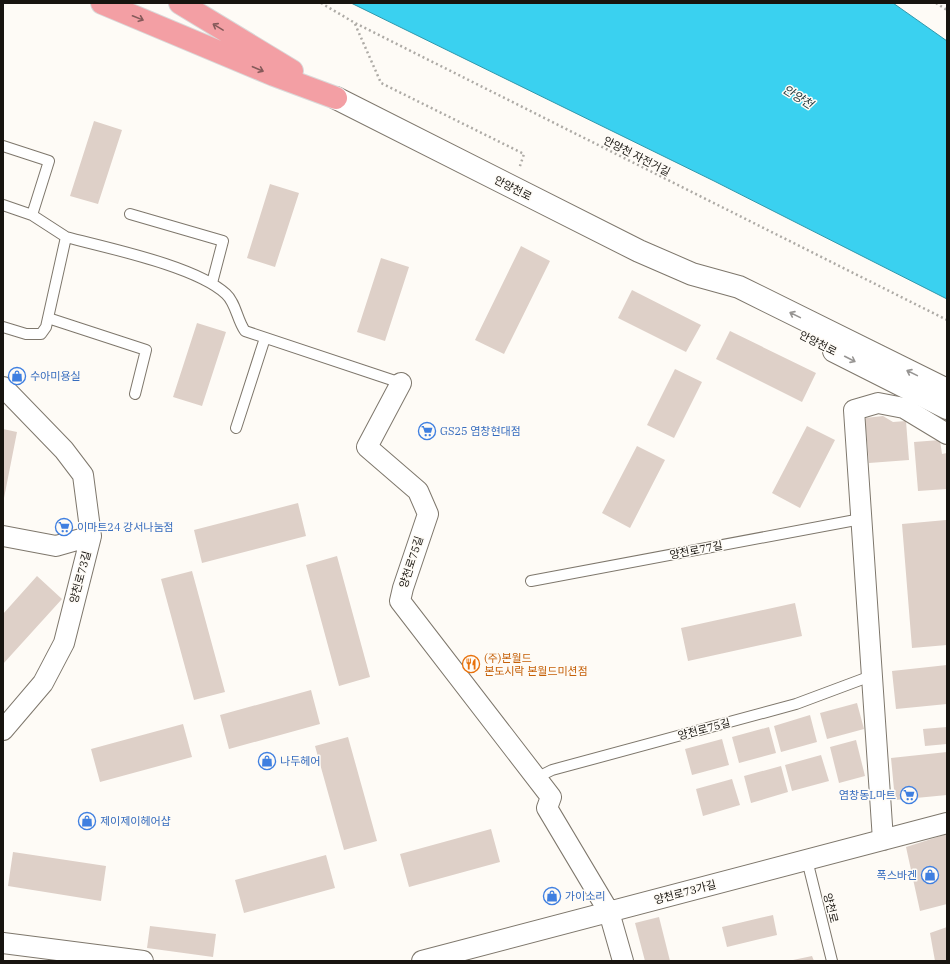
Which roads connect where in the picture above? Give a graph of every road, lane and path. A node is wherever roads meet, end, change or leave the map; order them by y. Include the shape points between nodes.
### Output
1 (102, 3) edge
2 (180, 3) edge
3 (321, 3) edge
4 (936, 3) edge
5 (947, 10) edge
6 (355, 23) junction
7 (336, 98) junction
8 (3, 146) edge
9 (511, 188) junction
10 (3, 205) edge
11 (130, 214) dead end
12 (32, 215) junction
13 (66, 237) junction
14 (692, 274) junction
15 (212, 283) junction
16 (48, 318) junction
17 (947, 320) edge
18 (3, 327) edge
19 (265, 338) junction
20 (401, 383) joint
21 (3, 387) edge
22 (947, 390) edge
23 (135, 394) dead end
24 (947, 408) edge
25 (236, 428) dead end
26 (947, 434) edge
27 (861, 519) junction
28 (3, 536) edge
29 (91, 536) junction
30 (531, 581) dead end
31 (872, 676) junction
32 (3, 730) edge
33 (536, 778) junction
34 (947, 823) edge
35 (883, 840) junction
36 (807, 860) junction
37 (609, 912) junction
38 (3, 943) edge
39 (143, 961) edge
40 (422, 961) edge
41 (624, 961) edge
42 (832, 961) edge

1 -> 7 highway via 274,75
7 -> 2 highway
3 - 6 path, 안양천 자전거길
4 - 5 path
6 - 9 path via 381,83 524,154
6 - 17 path, 안양천 자전거길
7 - 9 main road, 안양천로
8 - 12 lane via 49,161
9 - 14 main road, 안양천로
10 - 12 lane
11 - 15 lane via 223,241
12 - 13 lane
13 - 15 lane via 137,256
13 - 16 lane
22 -> 14 main road, 안양천로 via 739,287
14 -> 24 main road, 안양천로 via 718,293
15 - 19 lane via 227,294 245,331
16 - 18 lane via 41,334 26,334
16 - 23 lane via 146,350
19 - 20 lane
19 - 25 lane
20 - 33 street, 양천로75길 via 367,447 418,491 428,514 402,588 400,601
21 - 29 street, 양천로73길 via 64,450 83,475
26 - 27 street via 904,408 878,403 854,410
27 - 30 lane, 양천로77길
27 - 31 street
28 - 29 street via 56,546
29 - 32 street, 양천로73길 via 64,643 43,683
31 - 33 lane, 양천로75길 via 796,704 552,770
31 - 35 street
33 - 37 street, 양천로75길 via 551,797 546,808
34 - 35 street, 양천로73가길
35 - 36 street, 양천로73가길
36 - 37 street, 양천로73가길
36 - 42 lane, 양천로
37 - 40 street, 양천로73가길
37 - 41 street, 양천로75길
38 - 39 street

